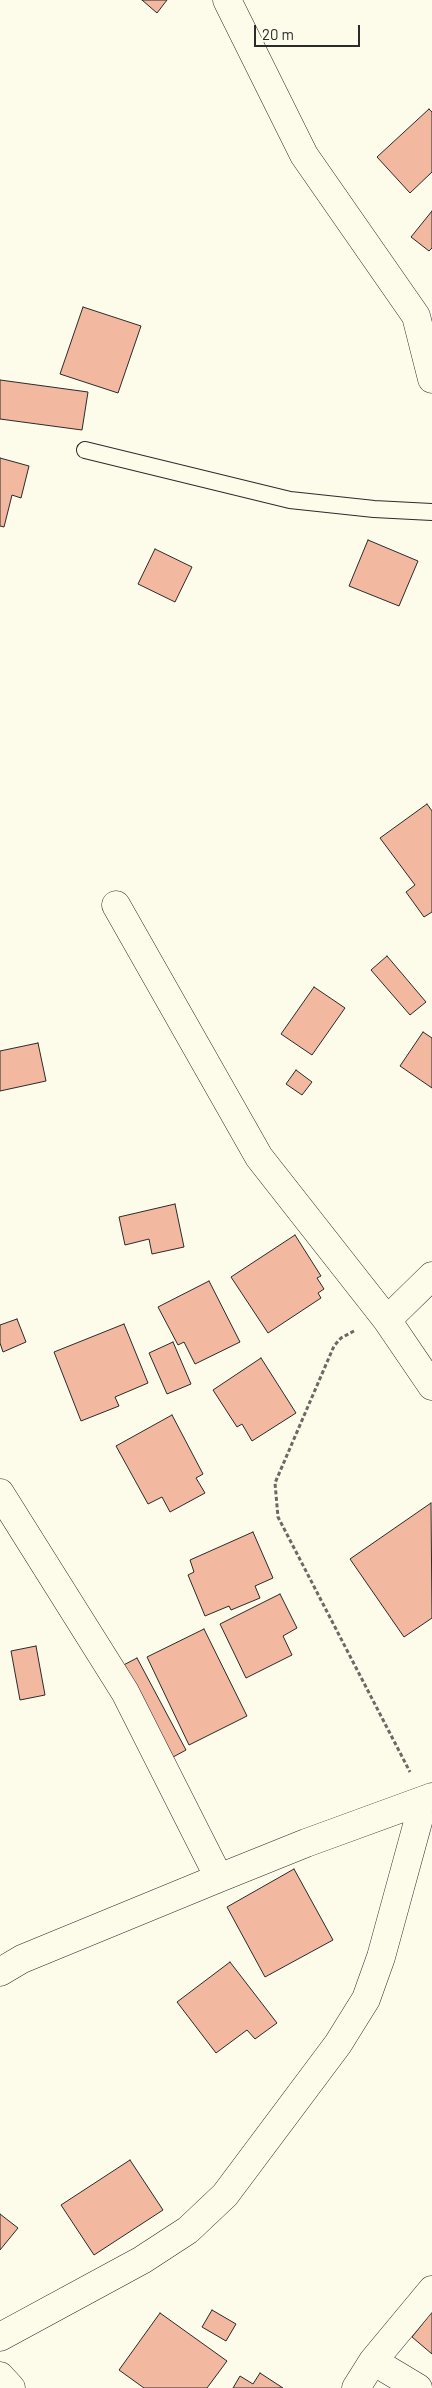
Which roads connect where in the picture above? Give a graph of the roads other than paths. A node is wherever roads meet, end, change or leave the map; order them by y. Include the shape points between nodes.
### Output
1 (227, 0) edge
2 (432, 380) edge
3 (84, 450) dead end
4 (432, 512) edge
5 (116, 905) dead end
6 (432, 1276) edge
7 (387, 1320) junction
8 (432, 1386) edge
9 (0, 1493) edge
10 (428, 1798) edge
11 (220, 1878) junction
12 (0, 1972) edge
13 (432, 2290) edge
14 (0, 2337) edge
15 (372, 2361) junction
16 (0, 2376) edge
17 (11, 2388) edge
18 (356, 2388) edge
19 (418, 2388) edge

1 - 2 street via 304,155 416,316
3 - 4 lane via 290,500
5 - 7 street via 259,1157
6 - 7 street
7 - 8 street
9 - 11 street via 125,1692
10 - 11 street
10 - 14 street via 366,1999 338,2044 225,2195 188,2230 142,2260
11 - 12 street via 22,1959
13 - 15 street
15 - 18 street
15 - 19 street
16 - 17 street

